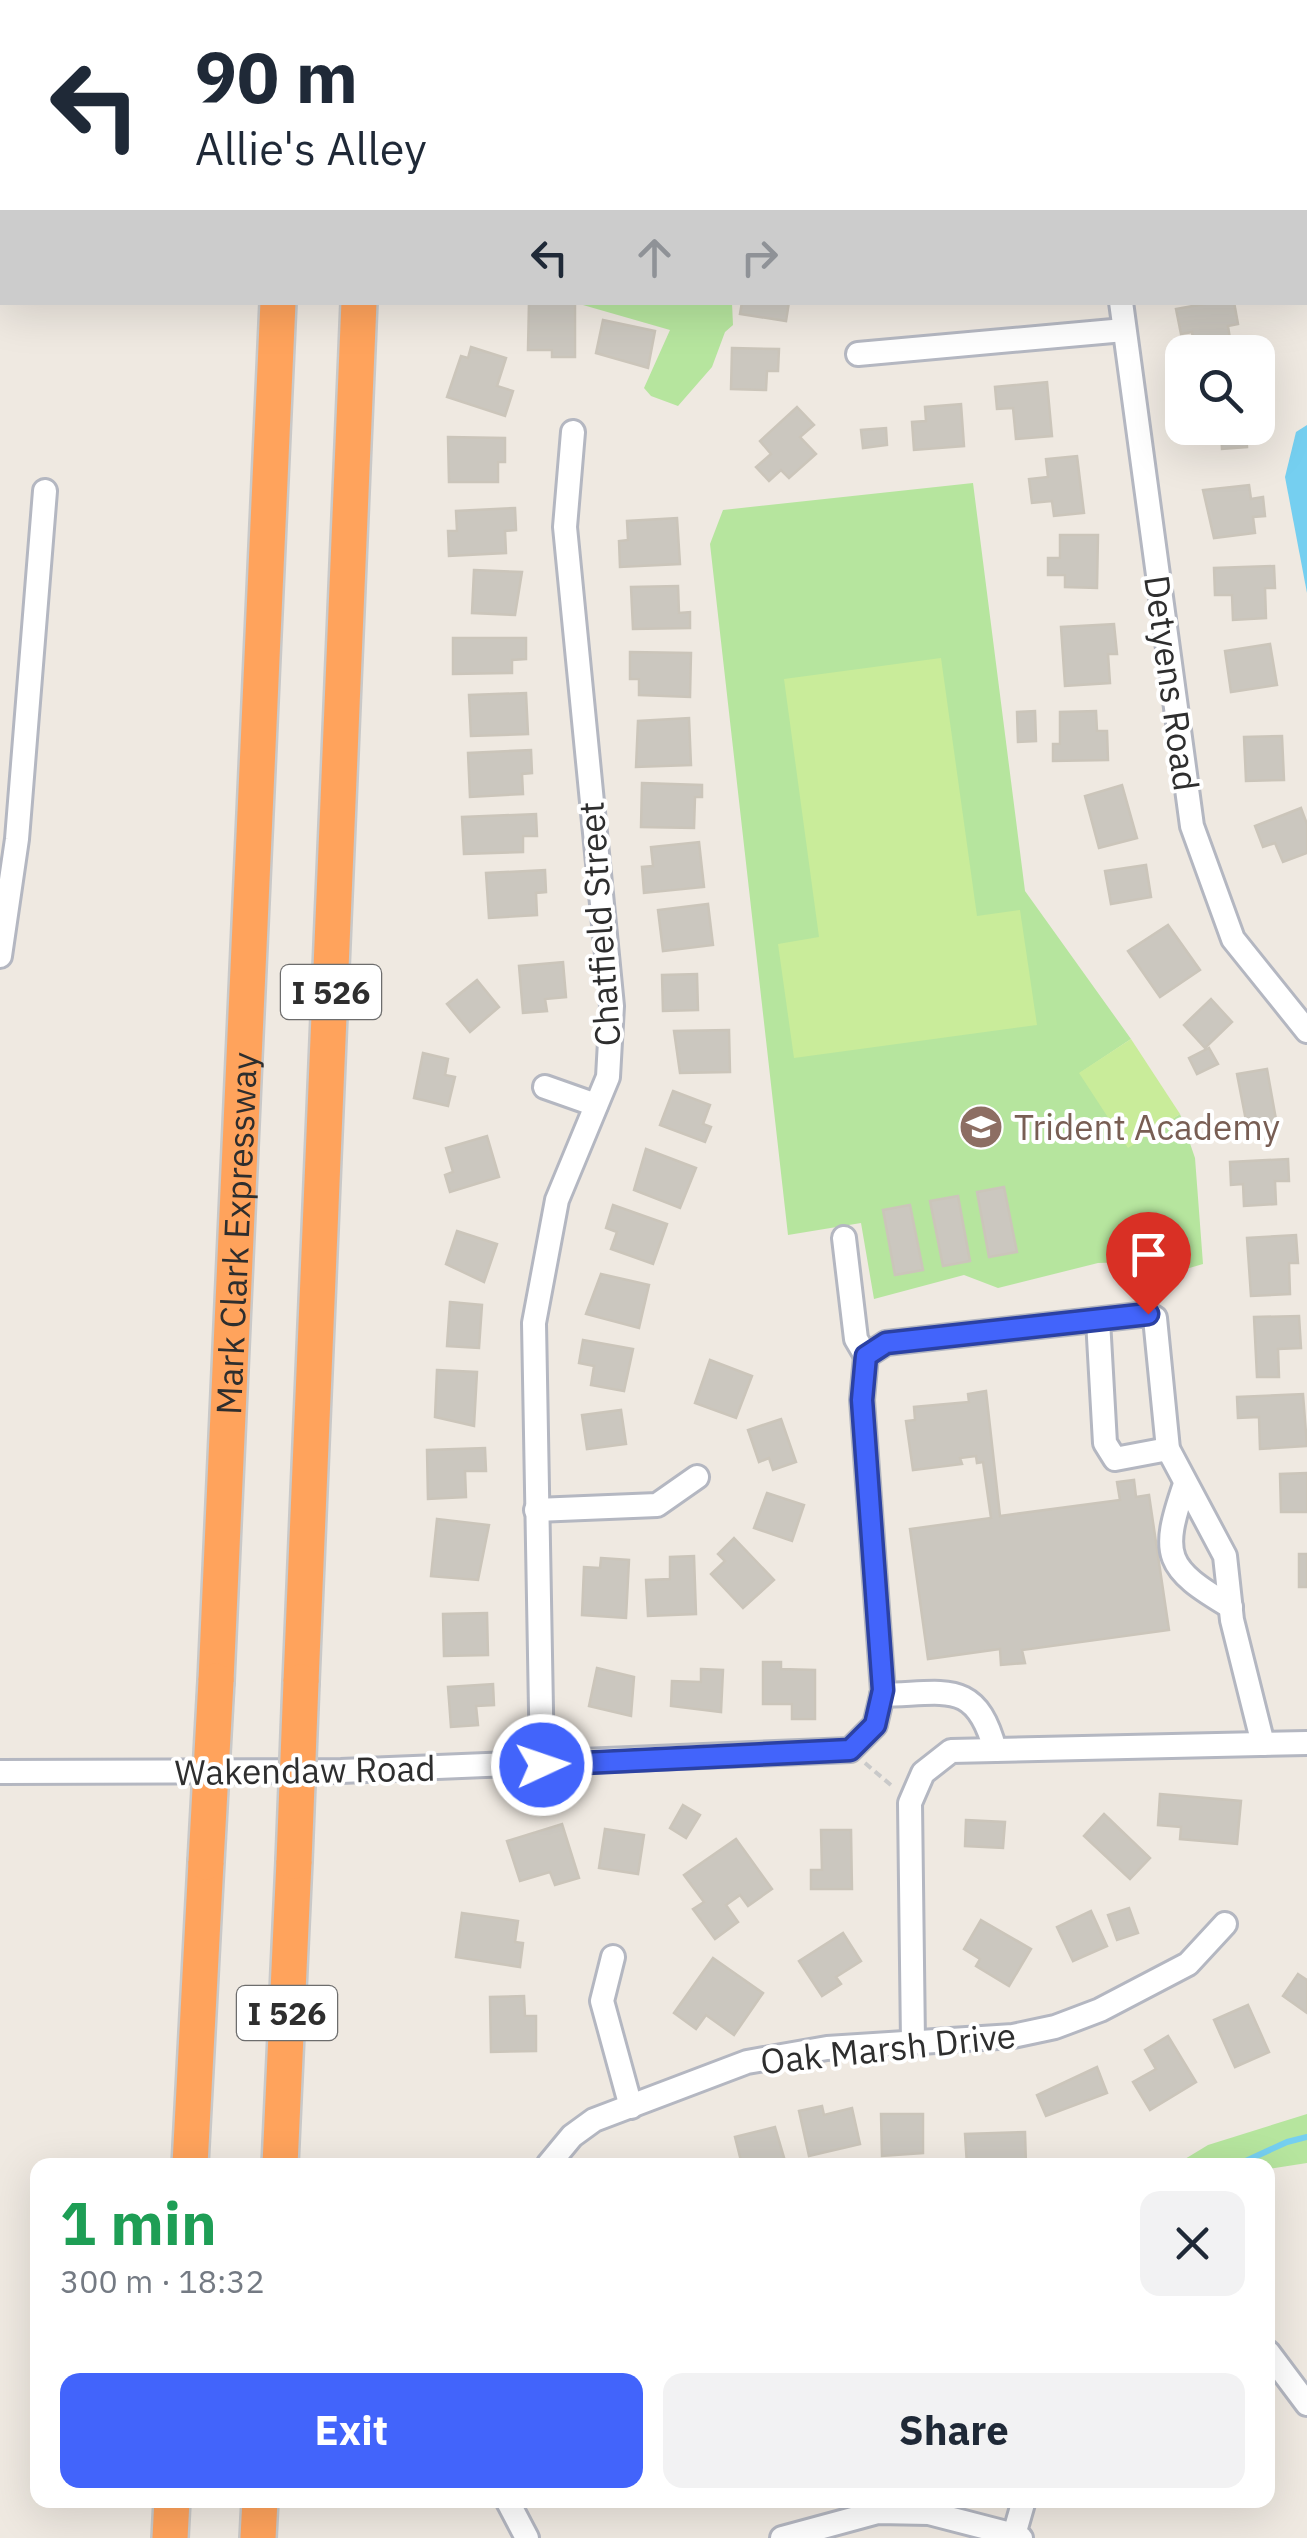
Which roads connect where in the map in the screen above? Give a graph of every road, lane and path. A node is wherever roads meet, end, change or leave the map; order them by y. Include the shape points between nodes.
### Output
1 (278, 305) edge
2 (360, 305) edge
3 (1120, 305) edge
4 (1124, 330) junction
5 (858, 354) dead end
6 (573, 432) dead end
7 (46, 491) dead end
8 (0, 741) edge
9 (25, 742) junction
10 (10, 801) edge
11 (0, 956) edge
12 (1307, 1031) edge
13 (545, 1087) dead end
14 (596, 1106) junction
15 (844, 1238) dead end
16 (1098, 1320) junction
17 (866, 1356) junction
18 (1168, 1449) junction
19 (697, 1478) dead end
20 (1185, 1484) junction
21 (536, 1510) junction
22 (1231, 1607) junction
23 (882, 1695) junction
24 (1307, 1743) edge
25 (1263, 1744) junction
26 (850, 1750) junction
27 (995, 1750) junction
28 (542, 1765) junction
29 (0, 1772) edge
30 (910, 1803) junction
31 (1225, 1924) dead end
32 (614, 1956) dead end
33 (913, 2042) junction
34 (631, 2107) junction
35 (190, 2158) edge
36 (280, 2158) edge
37 (554, 2158) edge
38 (1275, 2361) edge
39 (1307, 2404) edge
40 (172, 2508) edge
41 (260, 2508) edge
42 (511, 2508) edge
43 (1023, 2508) edge
44 (1018, 2537) edge
45 (170, 2538) edge
46 (258, 2538) edge
47 (527, 2538) edge
48 (782, 2538) edge

1 - 35 highway, Mark Clark Expressway / I 526, bridge
2 - 36 highway, I 526, bridge
3 - 4 street, Detyens Road
4 - 5 street
4 - 12 street, Detyens Road via 1192,826 1233,938
6 - 14 street, Chatfield Street via 565,527 612,1006 608,1077
7 - 9 street
8 - 9 street
9 - 10 street
10 - 11 street
13 - 14 street
14 - 21 street, Chatfield Street via 557,1200 534,1323
15 - 17 street via 856,1339
16 - 17 street via 886,1343
16 - 18 street via 1155,1318
16 - 18 street via 1105,1443 1115,1459
17 - 23 street via 862,1400
18 - 20 street
19 - 21 street via 657,1504
20 - 22 street via 1225,1556
20 - 22 street via 1170,1528 1173,1560 1189,1582
21 - 28 street, Chatfield Street
22 - 25 street
23 - 26 street via 875,1725
23 - 27 street via 952,1694 975,1702
24 - 25 street
25 - 27 street
26 - 28 street, Wakendaw Road
26 - 30 path
27 - 30 street via 951,1752 924,1773
28 - 29 street, Wakendaw Road
30 - 33 street
31 - 33 street, Oak Marsh Drive via 1188,1964 1100,2010 1013,2036
32 - 34 street via 602,2001
33 - 34 street, Oak Marsh Drive via 747,2062
34 - 37 street, Oak Marsh Drive via 594,2120
38 - 39 street
40 - 45 highway
41 - 46 highway
42 - 47 street
43 - 44 street
44 - 48 street via 929,2513 878,2512

